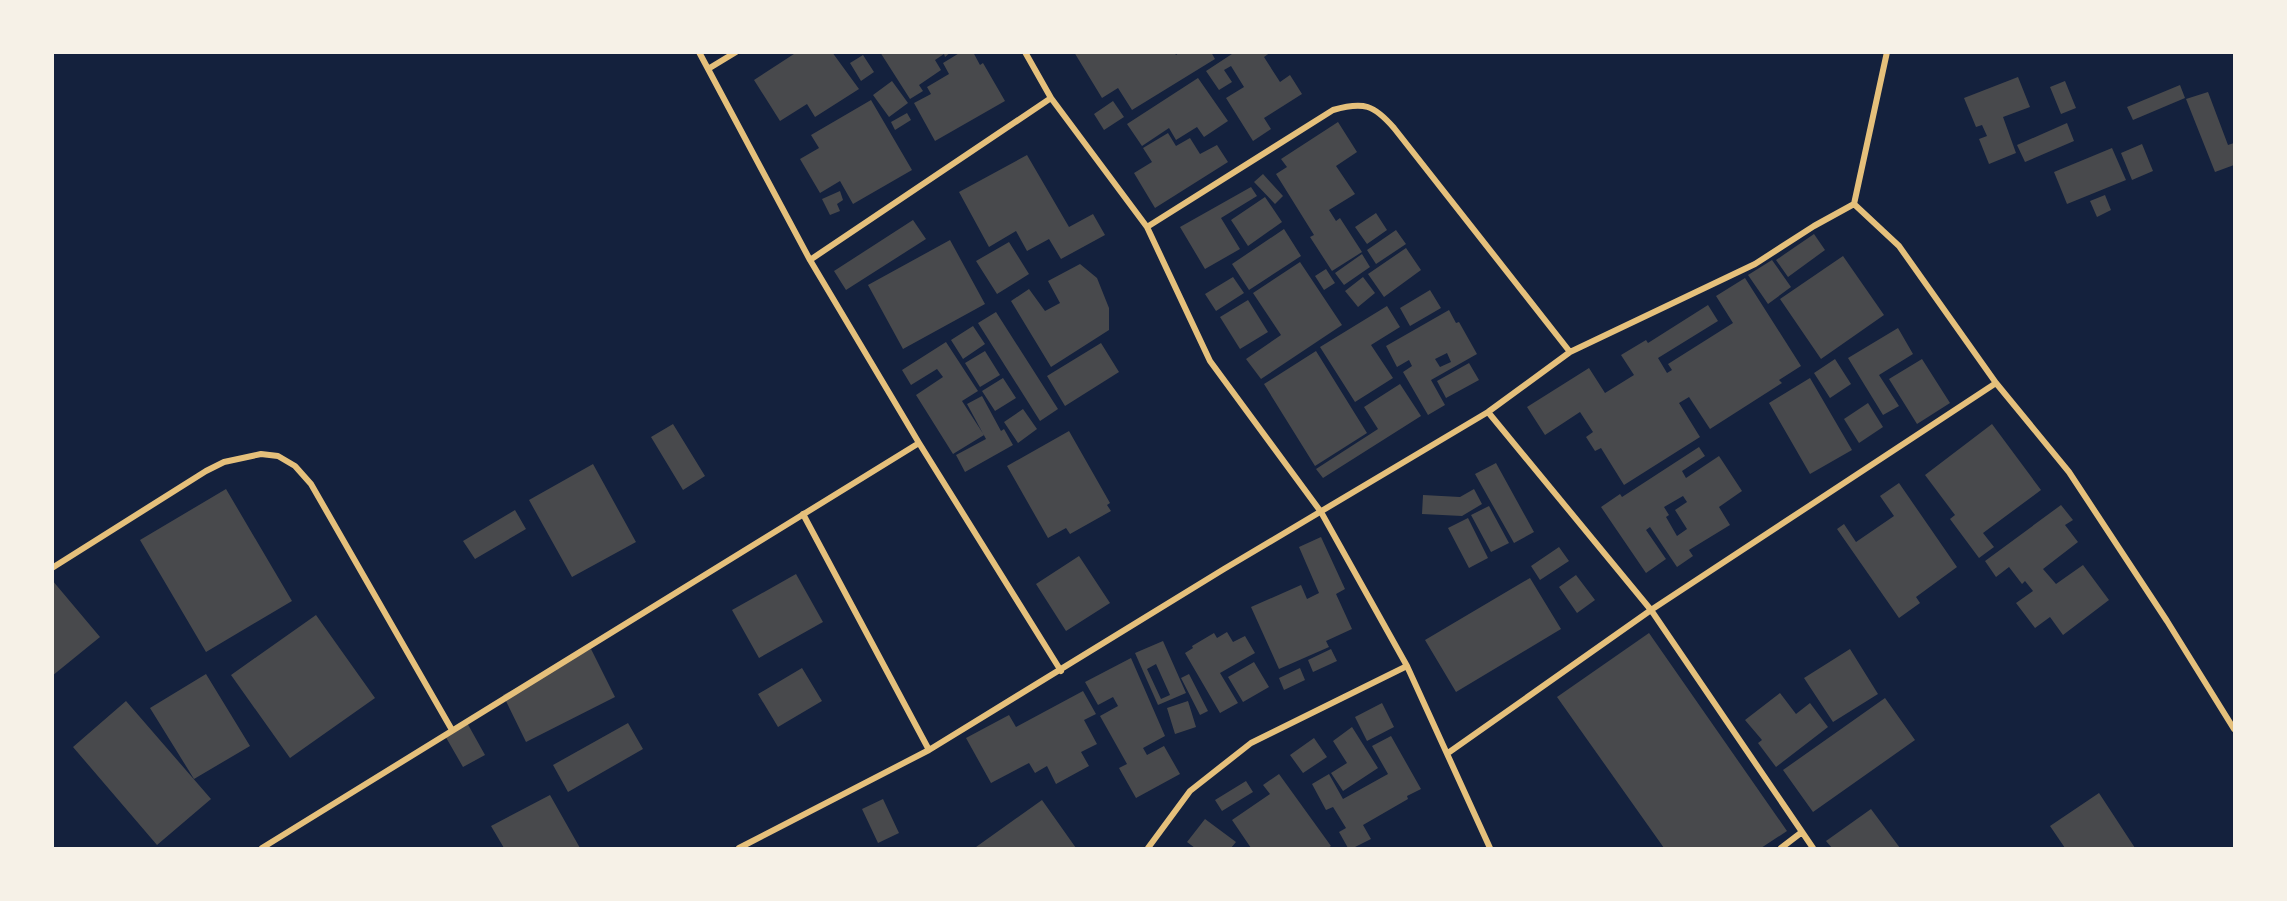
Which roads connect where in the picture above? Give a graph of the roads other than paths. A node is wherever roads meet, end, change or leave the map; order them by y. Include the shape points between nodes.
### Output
1 (699, 52) edge
2 (736, 52) edge
3 (1025, 52) edge
4 (1887, 52) edge
5 (708, 69) junction
6 (1051, 98) junction
7 (1854, 204) junction
8 (1147, 226) junction
9 (810, 260) junction
10 (1570, 352) junction
11 (1996, 383) junction
12 (1488, 412) junction
13 (919, 443) junction
14 (1321, 512) junction
15 (803, 514) junction
16 (52, 568) edge
17 (1652, 610) junction
18 (1407, 666) junction
19 (1061, 671) junction
20 (2235, 729) edge
21 (452, 730) junction
22 (929, 750) junction
23 (1448, 753) junction
24 (1802, 832) junction
25 (262, 849) edge
26 (739, 849) edge
27 (1148, 849) edge
28 (1490, 849) edge
29 (1781, 849) edge
30 (1813, 849) edge

1 - 5 street
2 - 5 street
3 - 6 street
4 - 7 street
5 - 9 street
6 - 8 street
6 - 9 street
7 - 10 street via 1755,264
7 - 11 street via 1899,246
8 - 10 street via 1333,110 1349,105 1370,107 1394,128
8 - 14 street via 1210,361
9 - 13 street
10 - 12 street
11 - 17 street
11 - 20 street via 2069,472
12 - 14 street
12 - 17 street
13 - 15 street
13 - 19 street
14 - 18 street
14 - 19 street
15 - 21 street
15 - 22 street
16 - 21 street via 206,471 241,457 279,456 295,466 311,484
17 - 23 street
17 - 24 street
18 - 23 street
18 - 27 street via 1251,743 1190,791
19 - 22 street
21 - 25 street
22 - 26 street
23 - 28 street
24 - 29 street
24 - 30 street

